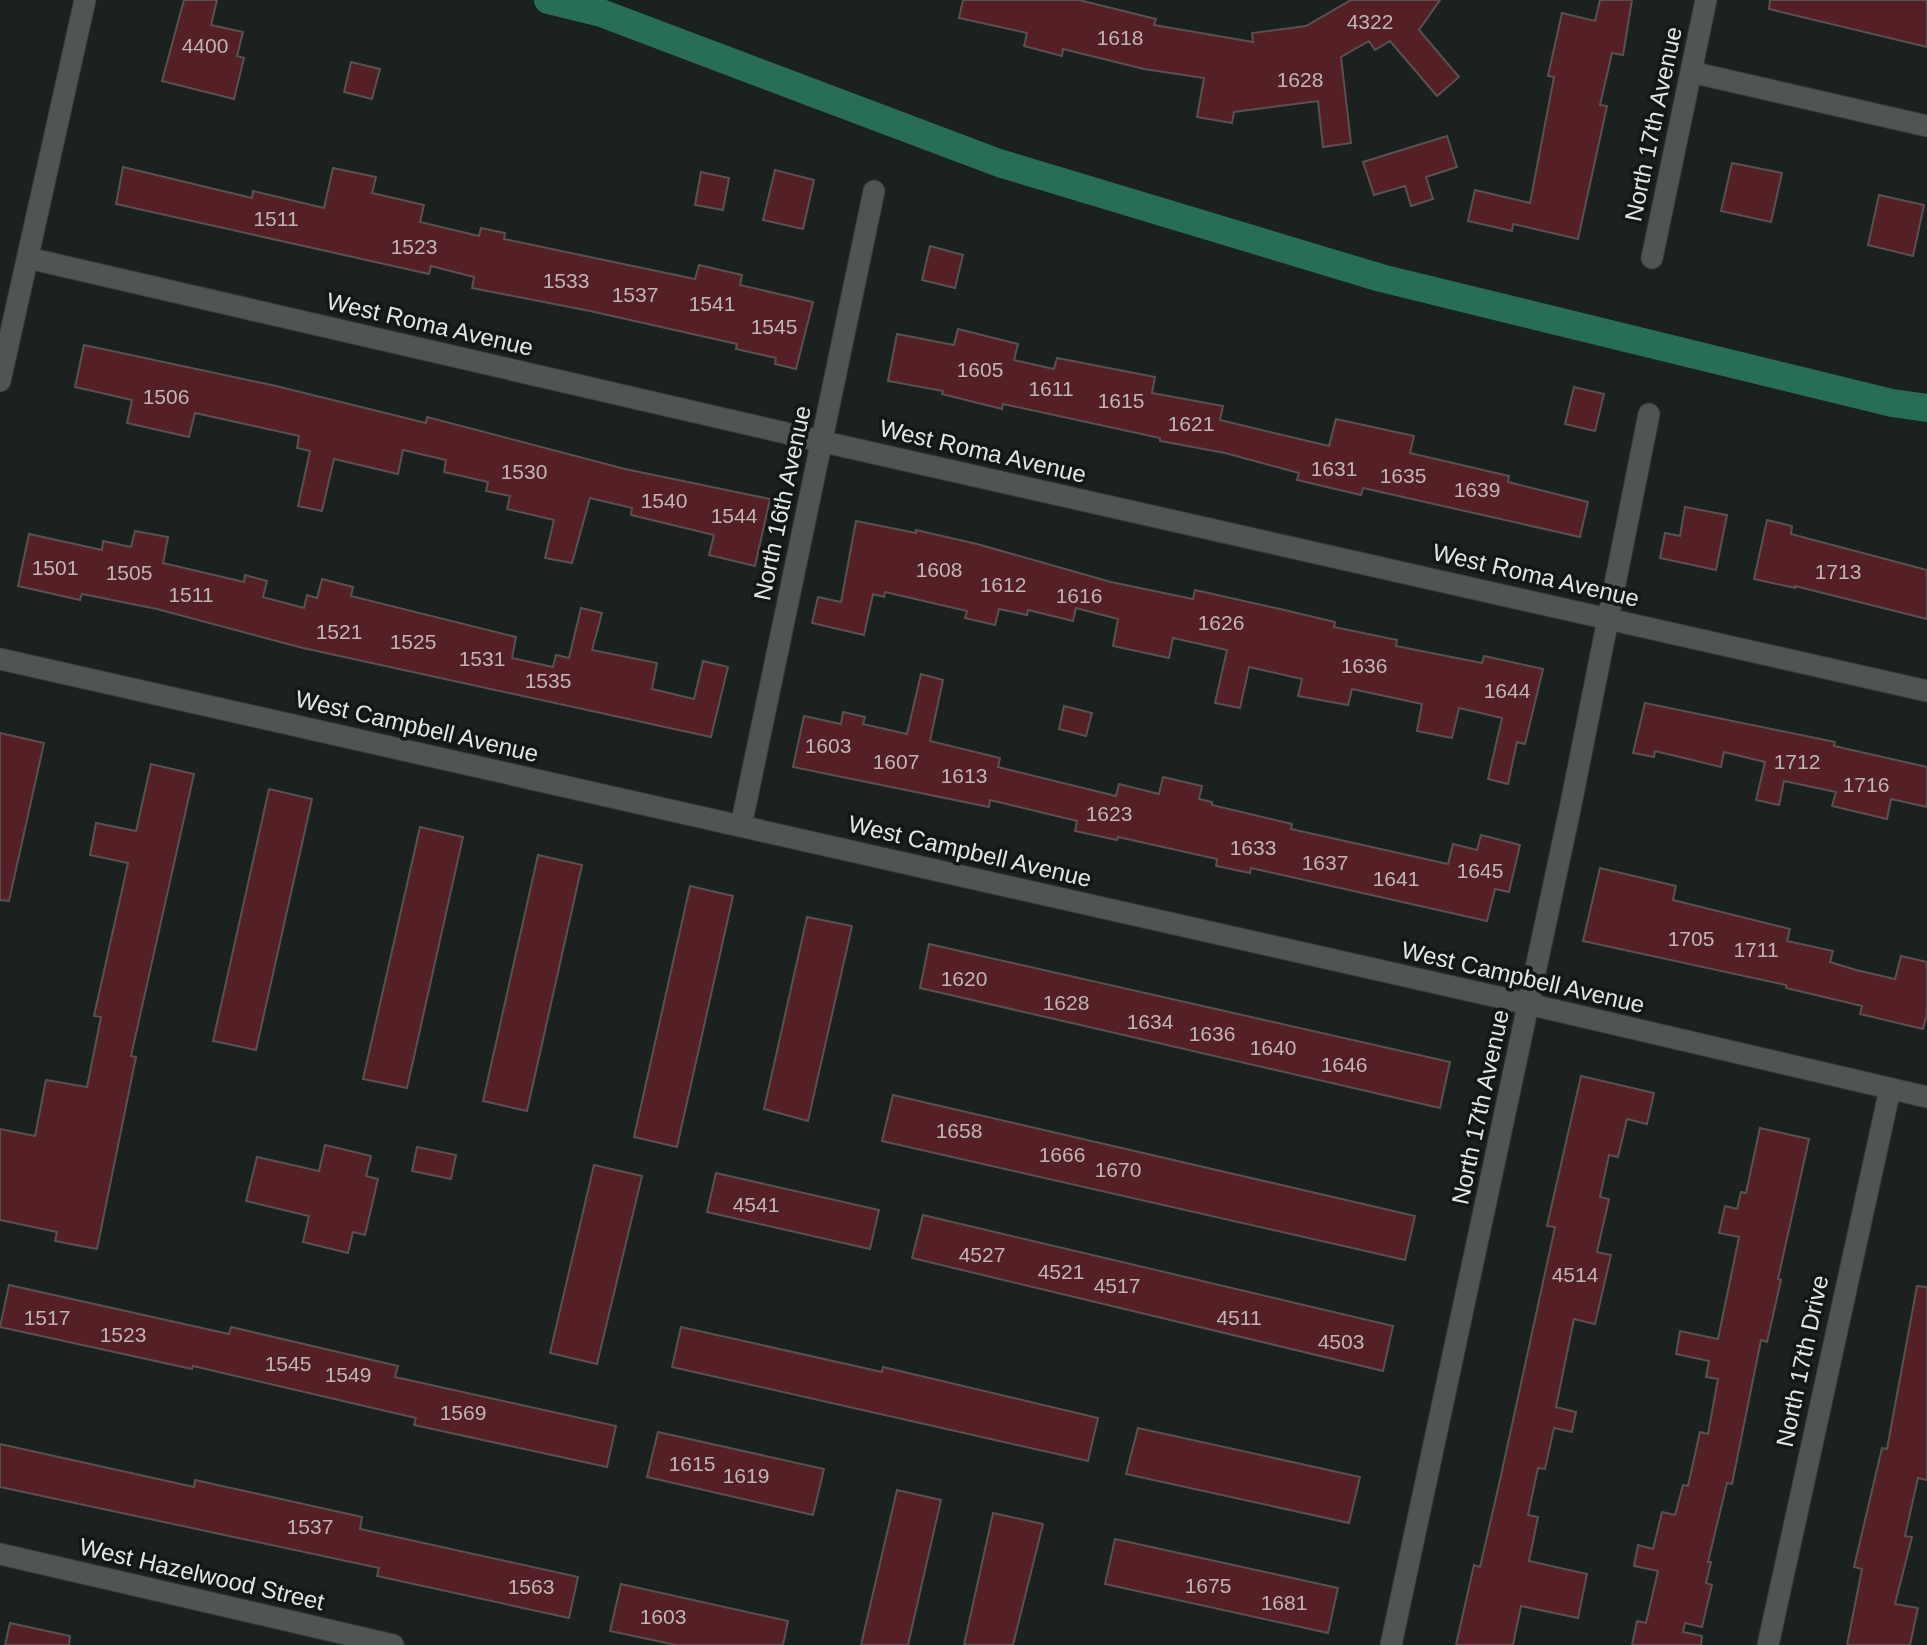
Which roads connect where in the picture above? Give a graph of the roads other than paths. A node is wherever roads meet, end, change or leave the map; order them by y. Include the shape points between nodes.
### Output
1 (85, 0) edge
2 (1706, 0) edge
3 (1691, 72) junction
4 (1927, 125) edge
5 (874, 191) dead end
6 (28, 258) junction
7 (1651, 258) dead end
8 (0, 381) edge
9 (1649, 414) dead end
10 (821, 441) junction
11 (1609, 618) junction
12 (0, 659) edge
13 (1927, 691) edge
14 (741, 826) junction
15 (1528, 1005) junction
16 (1890, 1088) junction
17 (1927, 1097) edge
18 (0, 1554) edge
19 (393, 1645) edge
20 (1391, 1645) edge
21 (1768, 1645) edge

1 - 6 street
2 - 3 street, North 17th Avenue
3 - 4 street
3 - 7 street, North 17th Avenue
5 - 10 street, North 16th Avenue
6 - 8 street
6 - 10 street, West Roma Avenue
9 - 11 street, North 17th Avenue
10 - 11 street, West Roma Avenue
10 - 14 street, North 16th Avenue
11 - 13 street, West Roma Avenue
11 - 15 street, North 17th Avenue
12 - 14 street, West Campbell Avenue
14 - 15 street, West Campbell Avenue
15 - 16 street, West Campbell Avenue
15 - 20 street, North 17th Avenue
16 - 17 street, West Campbell Avenue
16 - 21 street, North 17th Drive
18 - 19 street, West Hazelwood Street

